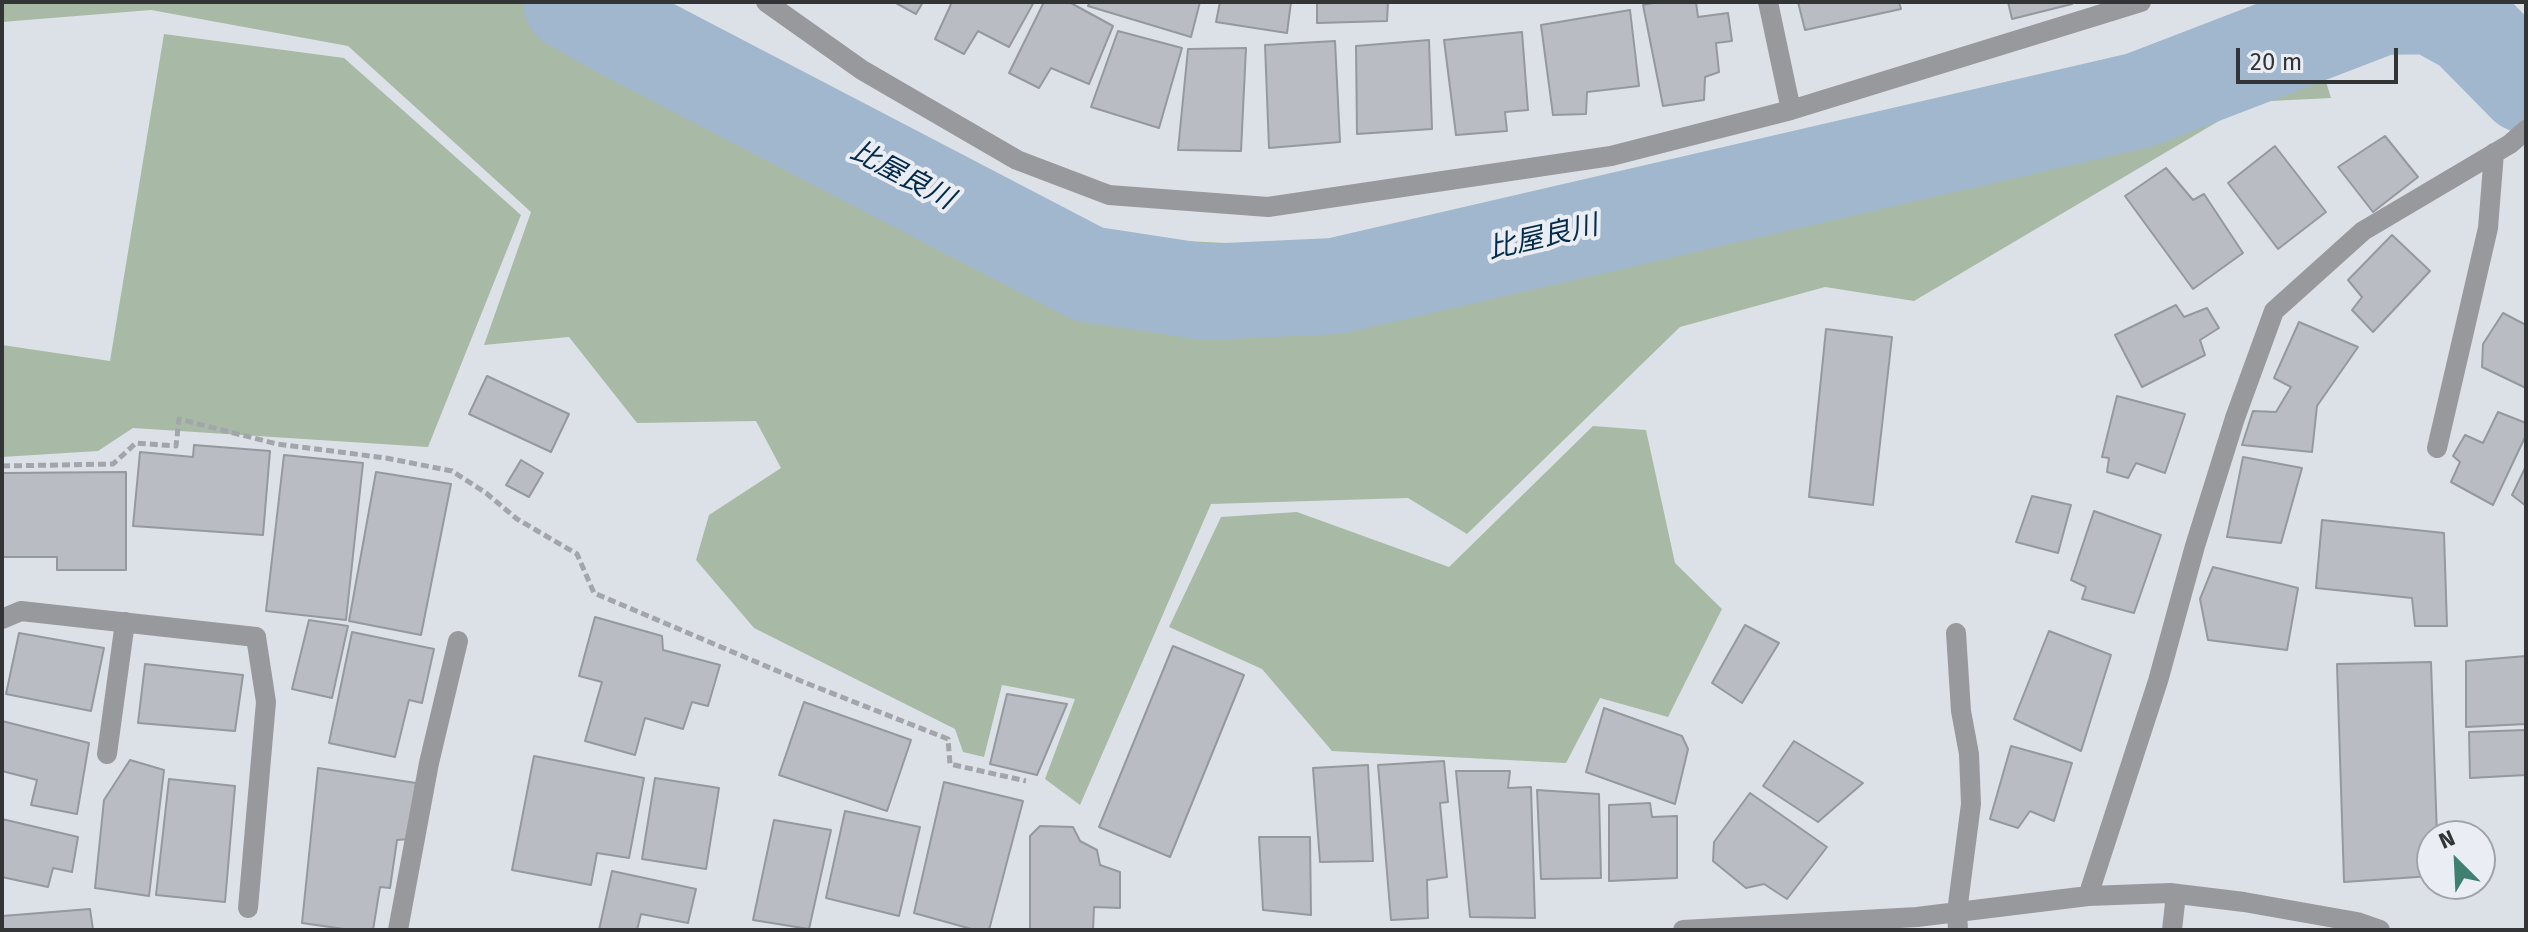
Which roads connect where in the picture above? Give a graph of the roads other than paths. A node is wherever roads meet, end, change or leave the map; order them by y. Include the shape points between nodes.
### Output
1 (766, 2) edge
2 (1768, 2) edge
3 (2141, 2) edge
4 (1791, 110) junction
5 (2510, 142) edge
6 (2437, 448) dead end
7 (2, 619) edge
8 (125, 622) junction
9 (1956, 633) dead end
10 (458, 641) dead end
11 (107, 754) dead end
12 (2176, 894) junction
13 (2088, 896) junction
14 (248, 908) dead end
15 (1957, 921) edge
16 (398, 930) edge
17 (1683, 930) edge
18 (2172, 930) edge
19 (2380, 930) edge

1 - 4 street via 862,70 1017,160 1109,195 1268,207 1611,156
2 - 4 street
3 - 4 street
5 - 6 street
5 - 13 street via 2363,231 2274,311 2235,418
7 - 8 street via 21,611
8 - 11 street
8 - 14 street via 256,637 266,702
9 - 15 street via 1971,804
10 - 16 street
12 - 13 street
12 - 18 street
12 - 19 street
13 - 15 street
15 - 17 street

